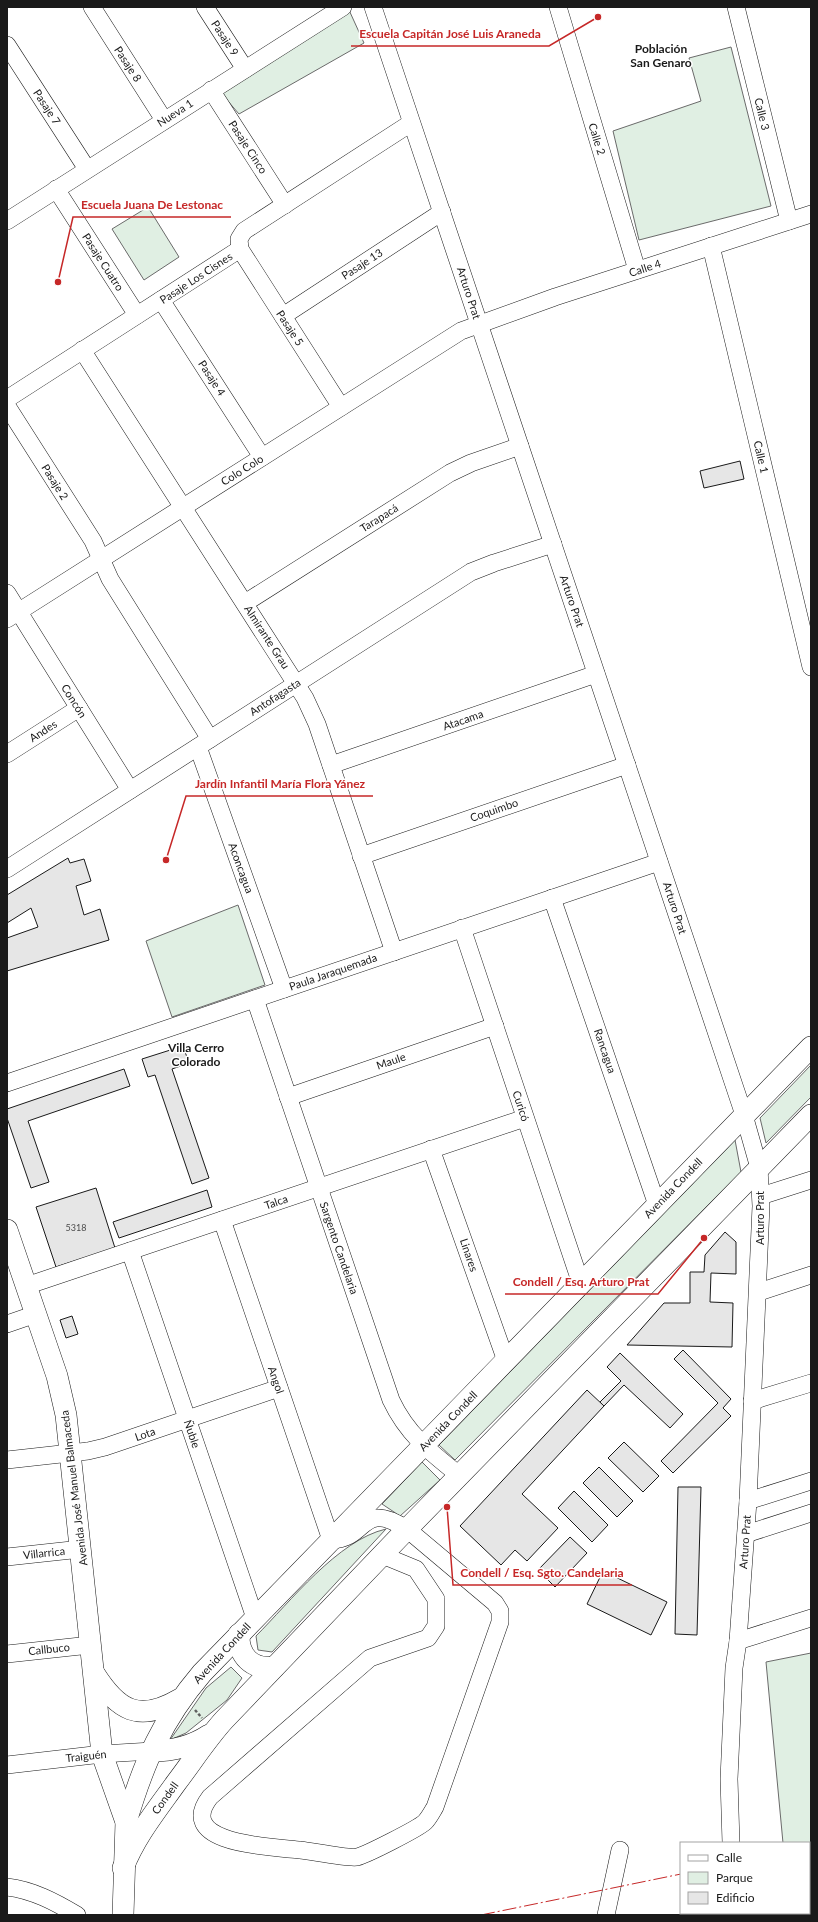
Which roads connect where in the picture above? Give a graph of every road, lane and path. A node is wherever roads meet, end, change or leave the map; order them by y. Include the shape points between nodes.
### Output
1 (92, 7) edge
2 (205, 7) edge
3 (343, 7) edge
4 (373, 7) edge
5 (558, 7) edge
6 (736, 7) edge
7 (7, 45) edge
8 (245, 69) junction
9 (211, 90) junction
10 (164, 120) junction
11 (411, 122) junction
12 (87, 169) junction
13 (56, 189) junction
14 (285, 205) junction
15 (442, 212) junction
16 (811, 214) edge
17 (7, 221) edge
18 (789, 221) junction
19 (711, 246) junction
20 (240, 249) junction
21 (636, 270) junction
22 (161, 300) junction
23 (137, 315) junction
24 (283, 316) junction
25 (479, 323) junction
26 (82, 350) junction
27 (7, 399) edge
28 (7, 406) edge
29 (341, 407) junction
30 (520, 446) junction
31 (262, 457) junction
32 (183, 507) junction
33 (553, 544) junction
34 (101, 559) junction
35 (7, 593) edge
36 (245, 603) junction
37 (13, 616) edge
38 (811, 667) edge
39 (596, 674) junction
40 (297, 684) junction
41 (79, 708) junction
42 (204, 743) junction
43 (7, 754) edge
44 (331, 765) junction
45 (627, 765) junction
46 (130, 790) junction
47 (361, 856) junction
48 (659, 862) junction
49 (7, 869) edge
50 (552, 898) junction
51 (462, 928) junction
52 (394, 952) junction
53 (284, 989) junction
54 (254, 999) junction
55 (495, 1026) junction
56 (811, 1047) edge
57 (7, 1083) edge
58 (288, 1097) junction
59 (744, 1115) junction
60 (811, 1115) edge
61 (525, 1118) junction
62 (432, 1149) junction
63 (759, 1168) junction
64 (811, 1180) edge
65 (318, 1187) junction
66 (761, 1196) junction
67 (657, 1205) junction
68 (222, 1220) junction
69 (7, 1230) edge
70 (130, 1251) junction
71 (811, 1275) edge
72 (581, 1284) junction
73 (26, 1286) junction
74 (759, 1292) junction
75 (36, 1314) junction
76 (7, 1324) edge
77 (506, 1361) junction
78 (811, 1383) edge
79 (279, 1388) junction
80 (752, 1401) junction
81 (187, 1419) junction
82 (423, 1446) junction
83 (71, 1453) junction
84 (7, 1460) edge
85 (459, 1475) junction
86 (811, 1481) edge
87 (748, 1501) junction
88 (811, 1513) edge
89 (407, 1529) junction
90 (746, 1534) junction
91 (331, 1540) junction
92 (81, 1549) junction
93 (382, 1555) junction
94 (7, 1557) edge
95 (255, 1618) junction
96 (811, 1618) edge
97 (239, 1634) junction
98 (738, 1641) junction
99 (90, 1644) junction
100 (7, 1654) edge
101 (274, 1667) junction
102 (94, 1672) junction
103 (180, 1699) junction
104 (214, 1732) junction
105 (152, 1751) junction
106 (102, 1754) junction
107 (14, 1765) edge
108 (7, 1777) edge
109 (126, 1822) junction
110 (731, 1842) edge
111 (620, 1850) dead end
112 (124, 1868) junction
113 (7, 1887) edge
114 (77, 1915) edge
115 (123, 1915) edge
116 (606, 1915) edge

1 - 10 street, Pasaje 8
2 - 8 street, Pasaje 9
3 - 8 street, Nueva 1
4 - 11 street, Arturo Prat
5 - 21 street, Calle 2
6 - 18 street, Calle 3
7 - 12 street, Pasaje 7
8 - 9 street, Nueva 1
9 - 10 street, Nueva 1
9 - 14 street, Pasaje Cinco
10 - 12 street, Nueva 1
11 - 14 street, Pasaje Los Cisnes
11 - 15 street, Arturo Prat
12 - 13 street, Nueva 1
13 - 17 street, Nueva 1
13 - 23 street, Pasaje Cuatro
14 - 20 street, Pasaje Los Cisnes via 244,231 239,240
15 - 24 street, Pasaje 13
15 - 25 street, Arturo Prat
16 - 18 street, Calle 4
18 - 19 street, Calle 4
19 - 21 street, Calle 4
19 - 38 street, Calle 1
20 - 22 street, Pasaje Los Cisnes
20 - 24 street, Pasaje 5
21 - 25 street, Calle 4
22 - 23 street, Pasaje Los Cisnes
22 - 31 street, Pasaje 4
23 - 26 street, Pasaje Los Cisnes
24 - 29 street, Pasaje 5
25 - 29 street, Colo Colo via 458,333
25 - 30 street, Arturo Prat
26 - 27 street, Pasaje Los Cisnes
26 - 32 street, Almirante Grau
28 - 34 street, Pasaje 2 via 93,541
29 - 31 street, Colo Colo
30 - 33 street, Arturo Prat
30 - 36 street, Tarapacá via 450,473
31 - 32 street, Colo Colo
32 - 34 street, Colo Colo
32 - 36 street, Almirante Grau
33 - 39 street, Arturo Prat
33 - 40 street, Antofagasta via 471,572
34 - 37 street, Colo Colo
34 - 42 street, Aconcagua
35 - 37 street, Concón
36 - 40 street, Almirante Grau
37 - 41 street, Concón
39 - 44 street, Atacama
39 - 45 street, Arturo Prat
40 - 42 street, Antofagasta
40 - 44 street, Almirante Grau via 312,711
41 - 43 street, Andes
41 - 46 street, Concón
42 - 46 street, Antofagasta
42 - 53 street, Aconcagua
44 - 47 street, Almirante Grau
45 - 47 street, Coquimbo
45 - 48 street, Arturo Prat
46 - 49 street, Antofagasta
47 - 52 street, Almirante Grau
48 - 50 street, Paula Jaraquemada
48 - 59 street, Arturo Prat
50 - 51 street, Paula Jaraquemada
50 - 67 street, Rancagua
51 - 52 street, Paula Jaraquemada
51 - 55 street, Curicó
52 - 53 street, Paula Jaraquemada
53 - 54 street, Paula Jaraquemada
54 - 57 street, Paula Jaraquemada
54 - 58 street, Sargento Candelaria
55 - 58 street, Maule
55 - 61 street, Curicó
56 - 59 main road, Avenida Condell
58 - 65 street, Sargento Candelaria
59 - 63 street, Arturo Prat
59 - 67 main road, Avenida Condell
60 - 63 main road
61 - 62 street, Talca
61 - 72 street, Curicó
62 - 65 street, Talca
62 - 77 street, Linares
63 - 66 street, Arturo Prat
63 - 85 main road
64 - 66 street
65 - 68 street, Talca
65 - 82 street, Sargento Candelaria via 390,1400 409,1431
66 - 74 street, Arturo Prat
67 - 72 main road, Avenida Condell
68 - 70 street, Talca
68 - 79 street, Angol
69 - 73 main road, Avenida José Manuel Balmaceda
70 - 73 street, Talca
70 - 81 street, Ñuble
71 - 74 street
72 - 77 main road, Avenida Condell
73 - 75 main road, Avenida José Manuel Balmaceda
74 - 80 street, Arturo Prat
75 - 76 street
75 - 83 main road, Avenida José Manuel Balmaceda via 62,1396
77 - 82 main road, Avenida Condell
78 - 80 street
79 - 81 street, Lota
79 - 91 street, Angol
80 - 87 street, Arturo Prat
81 - 83 street, Lota via 105,1447
81 - 95 street, Ñuble
82 - 85 street, Sargento Candelaria
82 - 91 main road, Avenida Condell
83 - 84 street, Lota
83 - 92 main road, Avenida José Manuel Balmaceda
85 - 89 main road
86 - 87 street
87 - 90 street, Arturo Prat
88 - 90 street
89 - 91 street via 387,1518 377,1518 367,1522 349,1536
89 - 93 main road
89 - 93 street via 495,1603 500,1611 500,1622 435,1807 424,1823 415,1829 357,1857 240,1842 213,1834 205,1825 202,1813 210,1797 370,1658 428,1638 436,1626 436,1599 416,1569
90 - 98 street, Arturo Prat
91 - 95 main road, Avenida Condell
92 - 94 street, Villarrica
92 - 99 main road, Avenida José Manuel Balmaceda
93 - 101 main road
95 - 97 main road, Avenida Condell
96 - 98 street
97 - 101 main road via 240,1647 246,1660 259,1667
97 - 103 main road, Avenida Condell
98 - 110 street, Arturo Prat via 734,1668 729,1779
99 - 100 street, Callbuco
99 - 102 main road, Avenida José Manuel Balmaceda
101 - 104 main road
102 - 103 main road via 118,1704 134,1711 157,1710
102 - 106 main road, Avenida José Manuel Balmaceda
103 - 105 main road, Avenida Condell
104 - 105 main road via 186,1746
104 - 112 main road, Condell via 137,1838
105 - 106 street, Traiguén
105 - 109 main road, Avenida Condell
106 - 107 street, Traiguén
106 - 109 main road, Avenida José Manuel Balmaceda
107 - 108 street, Traiguén
109 - 112 main road
111 - 116 street
112 - 115 main road
113 - 114 street via 23,1889 55,1902

